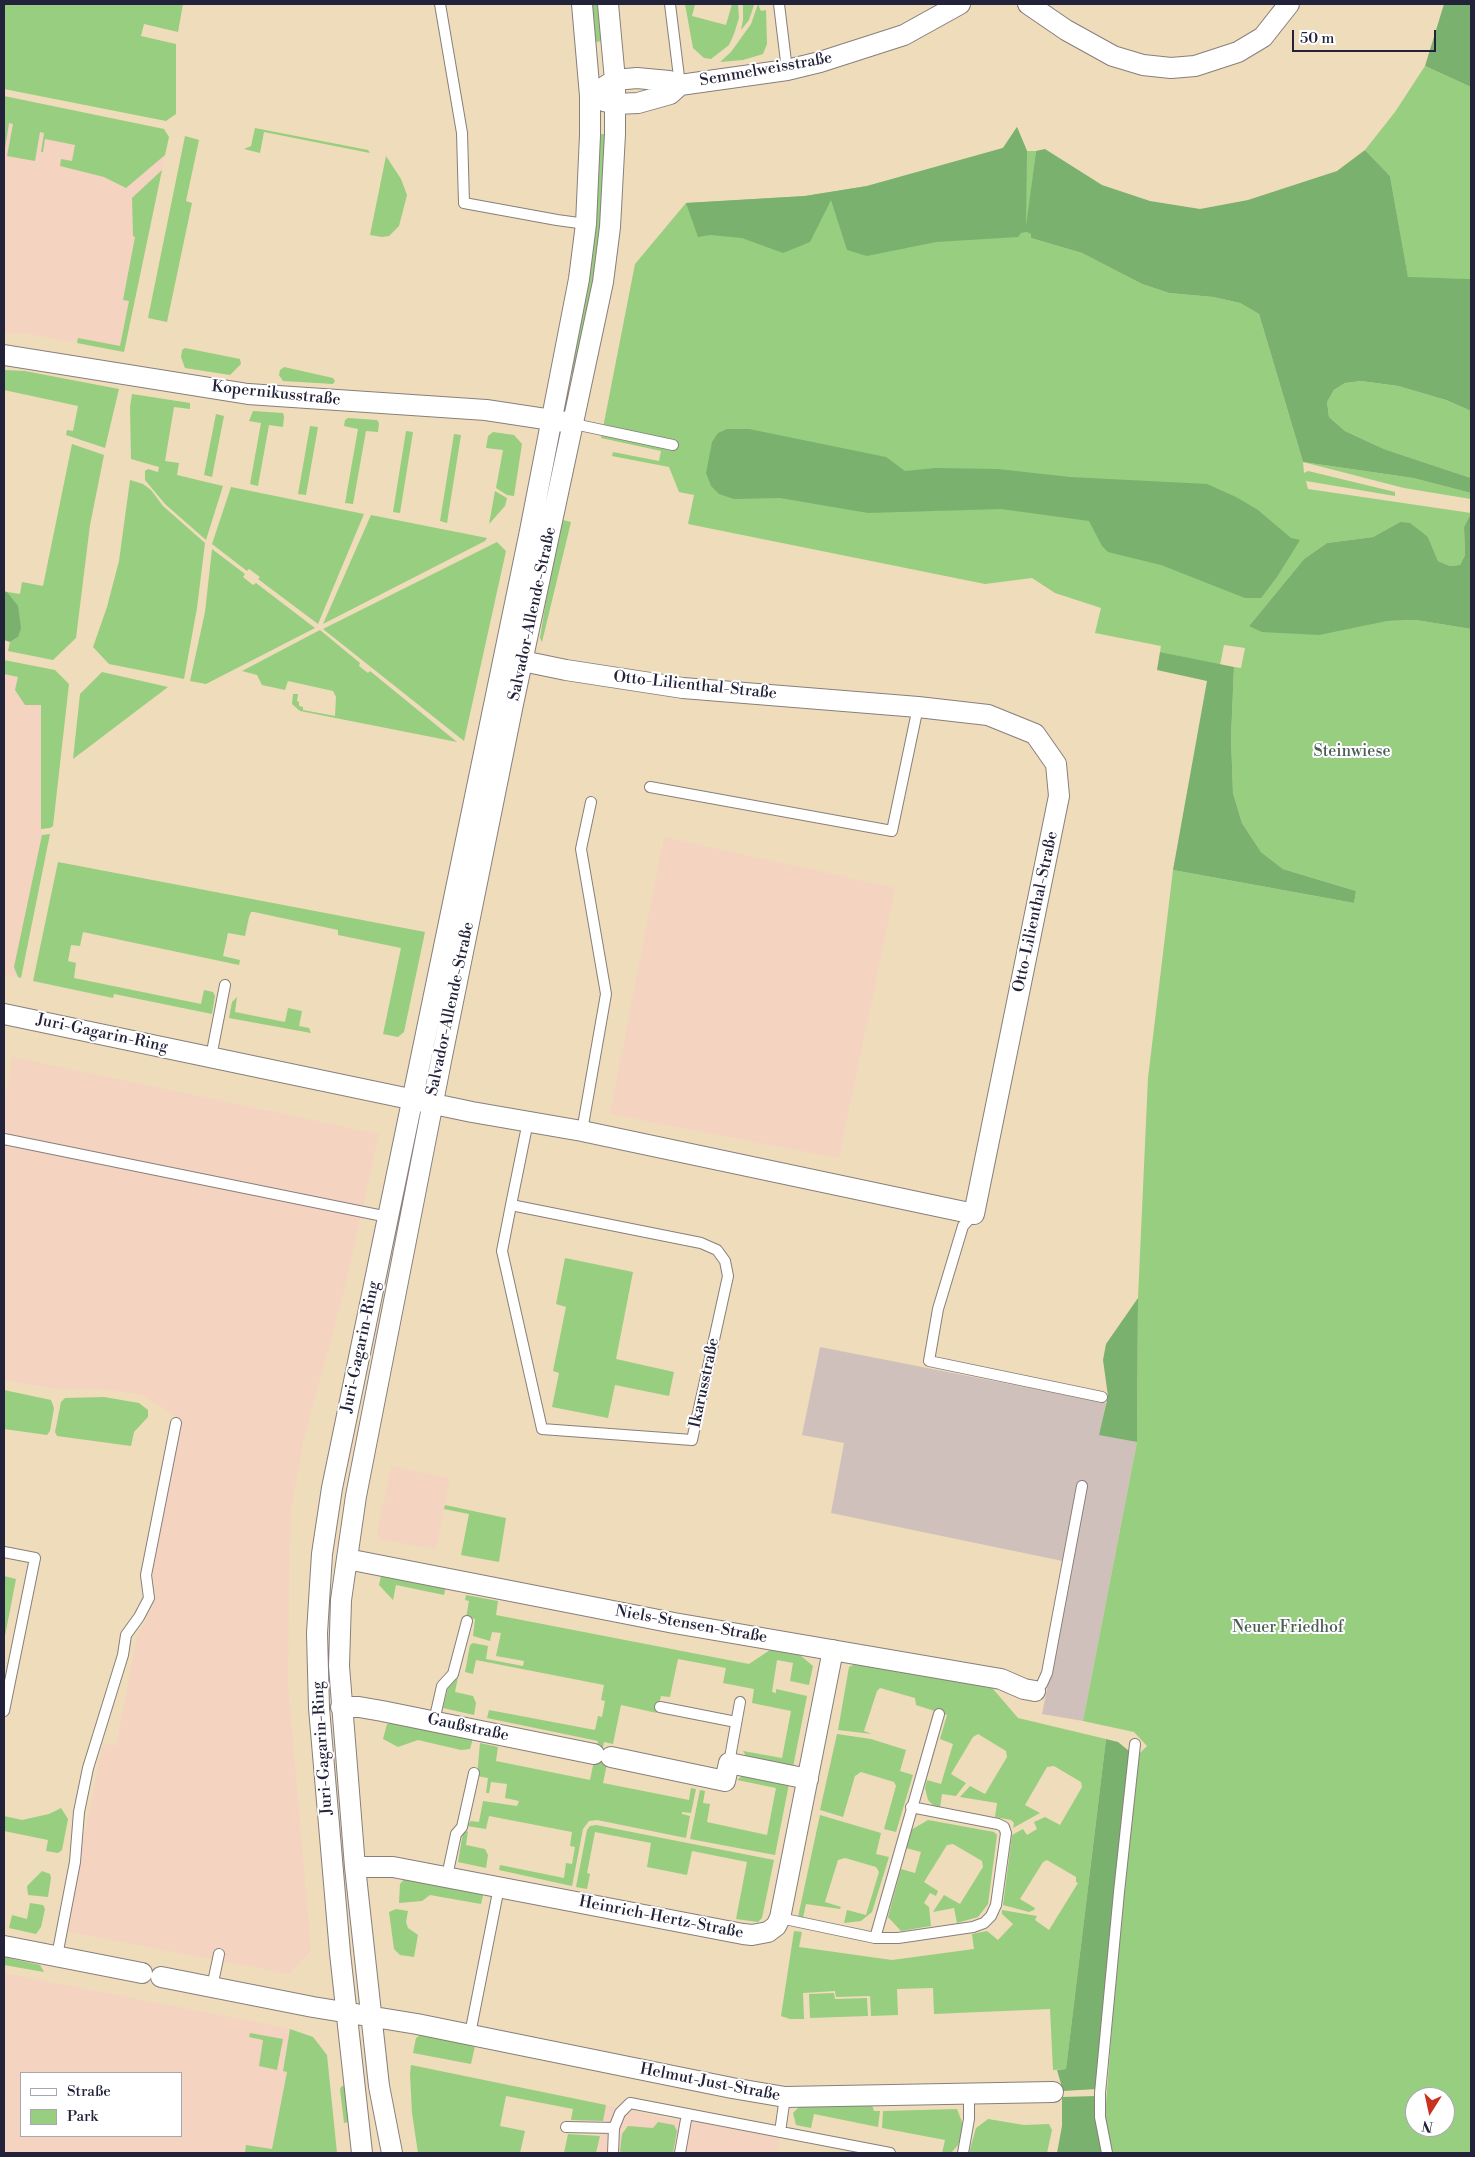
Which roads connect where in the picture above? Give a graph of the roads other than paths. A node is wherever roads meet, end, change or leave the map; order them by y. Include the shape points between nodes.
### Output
1 (440, 4) edge
2 (582, 4) edge
3 (608, 4) edge
4 (670, 4) edge
5 (779, 4) edge
6 (960, 4) edge
7 (1028, 4) edge
8 (1289, 4) edge
9 (788, 70) junction
10 (615, 80) junction
11 (680, 85) junction
12 (590, 96) junction
13 (616, 104) junction
14 (586, 224) junction
15 (4, 355) edge
16 (551, 420) junction
17 (574, 424) junction
18 (673, 444) dead end
19 (512, 659) junction
20 (918, 707) junction
21 (650, 787) dead end
22 (591, 802) dead end
23 (225, 985) dead end
24 (4, 1014) edge
25 (211, 1057) junction
26 (412, 1099) junction
27 (433, 1103) junction
28 (528, 1122) junction
29 (582, 1131) junction
30 (4, 1139) edge
31 (511, 1205) junction
32 (974, 1214) junction
33 (388, 1217) junction
34 (1102, 1397) dead end
35 (176, 1422) dead end
36 (1082, 1486) dead end
37 (4, 1552) edge
38 (347, 1558) junction
39 (467, 1621) dead end
40 (833, 1650) junction
41 (1035, 1691) joint
42 (740, 1702) dead end
43 (341, 1707) junction
44 (660, 1708) dead end
45 (4, 1711) edge
46 (939, 1714) dead end
47 (434, 1721) junction
48 (736, 1722) junction
49 (1135, 1744) dead end
50 (729, 1763) junction
51 (474, 1773) dead end
52 (808, 1779) junction
53 (911, 1807) junction
54 (356, 1867) junction
55 (447, 1876) junction
56 (499, 1886) junction
57 (780, 1918) junction
58 (875, 1938) junction
59 (4, 1946) edge
60 (219, 1954) dead end
61 (57, 1956) junction
62 (212, 1987) junction
63 (347, 2013) junction
64 (372, 2017) junction
65 (470, 2034) junction
66 (1052, 2092) dead end
67 (969, 2094) junction
68 (784, 2097) junction
69 (687, 2114) junction
70 (566, 2127) dead end
71 (614, 2128) junction
72 (780, 2132) junction
73 (362, 2153) edge
74 (392, 2153) edge
75 (613, 2153) edge
76 (680, 2153) edge
77 (890, 2153) edge
78 (963, 2153) edge
79 (1107, 2153) edge

1 - 14 lane via 462,133 464,203
2 - 12 street, Salvador-Allende-Straße
3 - 10 street, Salvador-Allende-Straße
4 - 11 lane
5 - 9 lane
6 - 9 street, Semmelweisstraße via 904,35
7 - 8 street via 1113,56 1143,65 1171,68 1195,66 1238,52 1263,37
9 - 11 street, Semmelweisstraße
10 - 11 street, Semmelweisstraße via 670,80
10 - 12 street
10 - 13 street, Salvador-Allende-Straße
11 - 13 street, Semmelweisstraße via 670,94 638,103
12 - 13 street
12 - 14 street, Salvador-Allende-Straße
13 - 17 street, Salvador-Allende-Straße via 610,227 603,282
14 - 16 street, Salvador-Allende-Straße via 579,279
15 - 16 street, Kopernikusstraße via 163,373 248,394 486,410
16 - 17 street
16 - 19 street, Salvador-Allende-Straße
17 - 18 lane
17 - 19 street, Salvador-Allende-Straße
19 - 20 street, Otto-Lilienthal-Straße via 683,688
19 - 26 street, Salvador-Allende-Straße
19 - 27 street, Salvador-Allende-Straße
20 - 21 lane via 892,831
20 - 32 street, Otto-Lilienthal-Straße via 988,715 1035,734 1056,764 1059,796
22 - 29 lane via 581,849 606,994
23 - 25 lane
24 - 25 street, Juri-Gagarin-Ring
25 - 26 street, Juri-Gagarin-Ring
26 - 27 street, Salvador-Allende-Straße
26 - 33 street, Juri-Gagarin-Ring
27 - 28 street
27 - 38 street, Juri-Gagarin-Ring
28 - 29 street
28 - 31 lane, Ikarusstraße
29 - 32 street
30 - 33 lane
31 - 31 lane, Ikarusstraße via 502,1251 542,1429 692,1440 728,1276 725,1261 717,1250 701,1243
32 - 34 lane via 963,1226 938,1308 929,1361
33 - 63 street, Juri-Gagarin-Ring via 328,1513 317,1633 319,1708
35 - 61 lane via 146,1575 148,1598 126,1635 123,1655 88,1768 78,1812 74,1862
36 - 41 lane via 1047,1673
37 - 45 lane via 35,1558
38 - 40 street, Niels-Stensen-Straße via 664,1621
38 - 43 street, Juri-Gagarin-Ring via 338,1632
39 - 47 lane via 453,1674 442,1686
40 - 41 street, Niels-Stensen-Straße via 1001,1679
40 - 52 street
42 - 48 lane
43 - 47 street, Gaußstraße via 359,1707
43 - 54 street, Juri-Gagarin-Ring
44 - 48 lane
46 - 53 lane
47 - 50 street, Gaußstraße via 726,1781
48 - 50 lane
49 - 79 lane via 1100,2093 1100,2120
50 - 52 street
51 - 55 lane
52 - 57 street
53 - 58 lane
53 - 58 lane via 998,1824 1004,1828 1006,1833 996,1905 984,1923 973,1927 898,1938
54 - 55 street, Heinrich-Hertz-Straße via 393,1867
54 - 64 street, Juri-Gagarin-Ring
55 - 56 street, Heinrich-Hertz-Straße
56 - 57 street, Heinrich-Hertz-Straße via 752,1935 768,1932
56 - 65 lane
57 - 58 lane
59 - 61 street
60 - 62 lane
61 - 62 street
62 - 63 street
63 - 64 street
63 - 73 street, Juri-Gagarin-Ring
64 - 65 street, Helmut-Just-Straße
64 - 74 street, Juri-Gagarin-Ring via 379,2086
65 - 68 street, Helmut-Just-Straße
66 - 67 street, Helmut-Just-Straße
67 - 68 street, Helmut-Just-Straße
67 - 78 lane via 969,2119
68 - 72 lane
69 - 71 lane via 630,2103 620,2113
69 - 72 lane
69 - 76 lane
70 - 71 lane
71 - 75 lane
72 - 77 lane

